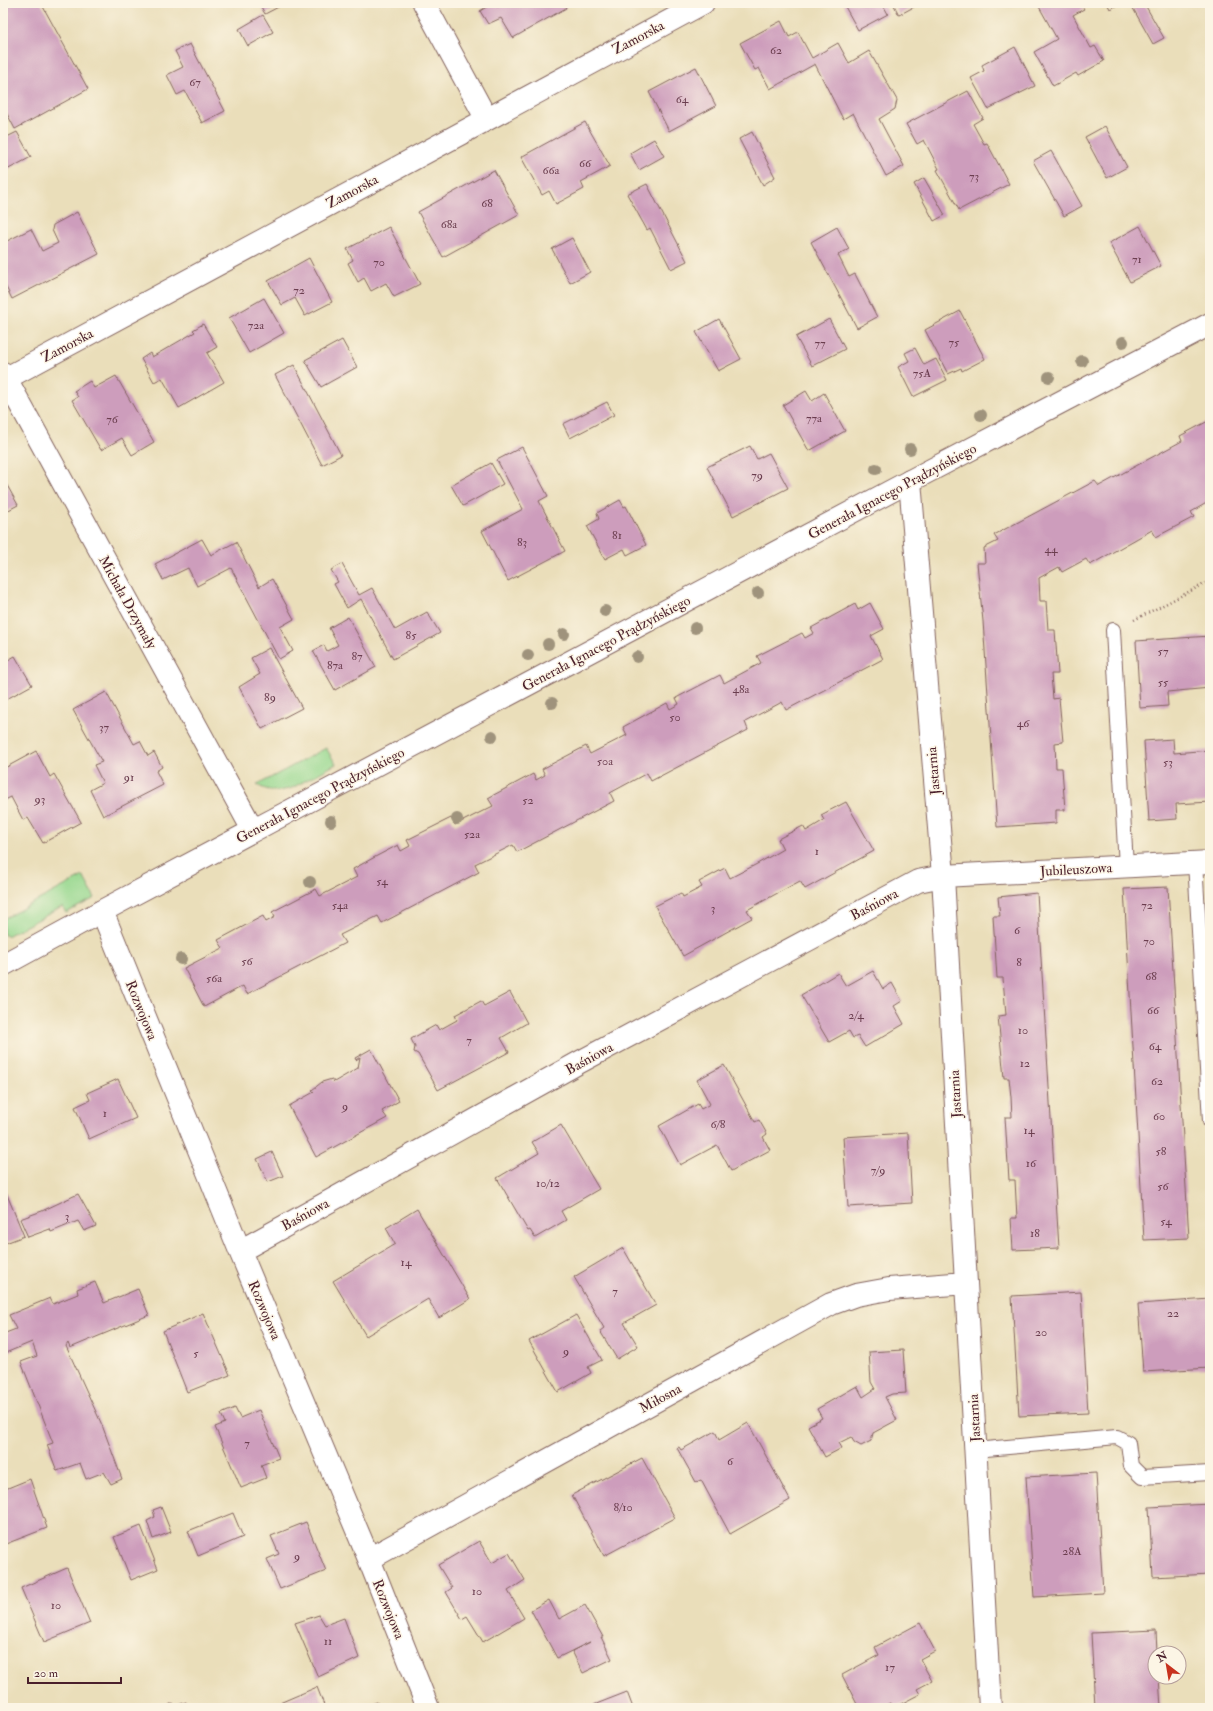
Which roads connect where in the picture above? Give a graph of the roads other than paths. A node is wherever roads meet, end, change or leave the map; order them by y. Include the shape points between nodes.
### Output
1 (424, 3) edge
2 (703, 3) edge
3 (486, 118) junction
4 (1210, 324) edge
5 (4, 377) edge
6 (910, 481) junction
7 (1113, 630) road end
8 (253, 830) junction
9 (1203, 862) edge
10 (1126, 867) junction
11 (942, 876) junction
12 (102, 911) junction
13 (3, 965) edge
14 (1210, 1121) edge
15 (240, 1250) junction
16 (966, 1283) junction
17 (975, 1450) junction
18 (1210, 1473) edge
19 (369, 1559) junction
20 (428, 1708) edge
21 (990, 1708) edge

1 - 3 street
2 - 3 street, Zamorska
3 - 5 street, Zamorska
4 - 6 street, Generała Ignacego Prądzyńskiego
5 - 8 street, Michała Drzymały
6 - 8 street, Generała Ignacego Prądzyńskiego
6 - 11 street, Jastarnia
7 - 10 lane
8 - 12 street, Generała Ignacego Prądzyńskiego
9 - 10 street, Jubileuszowa
9 - 14 lane
10 - 11 street, Jubileuszowa
11 - 15 street, Baśniowa via 907,886 578,1063
11 - 16 street, Jastarnia
12 - 13 street, Generała Ignacego Prądzyńskiego
12 - 15 street, Rozwojowa
15 - 19 street, Rozwojowa
16 - 17 street, Jastarnia
16 - 19 street, Miłosna via 889,1288 856,1295 831,1304
17 - 18 lane via 1117,1437 1128,1443 1131,1466 1142,1477
17 - 21 street, Jastarnia
19 - 20 street, Rozwojowa

